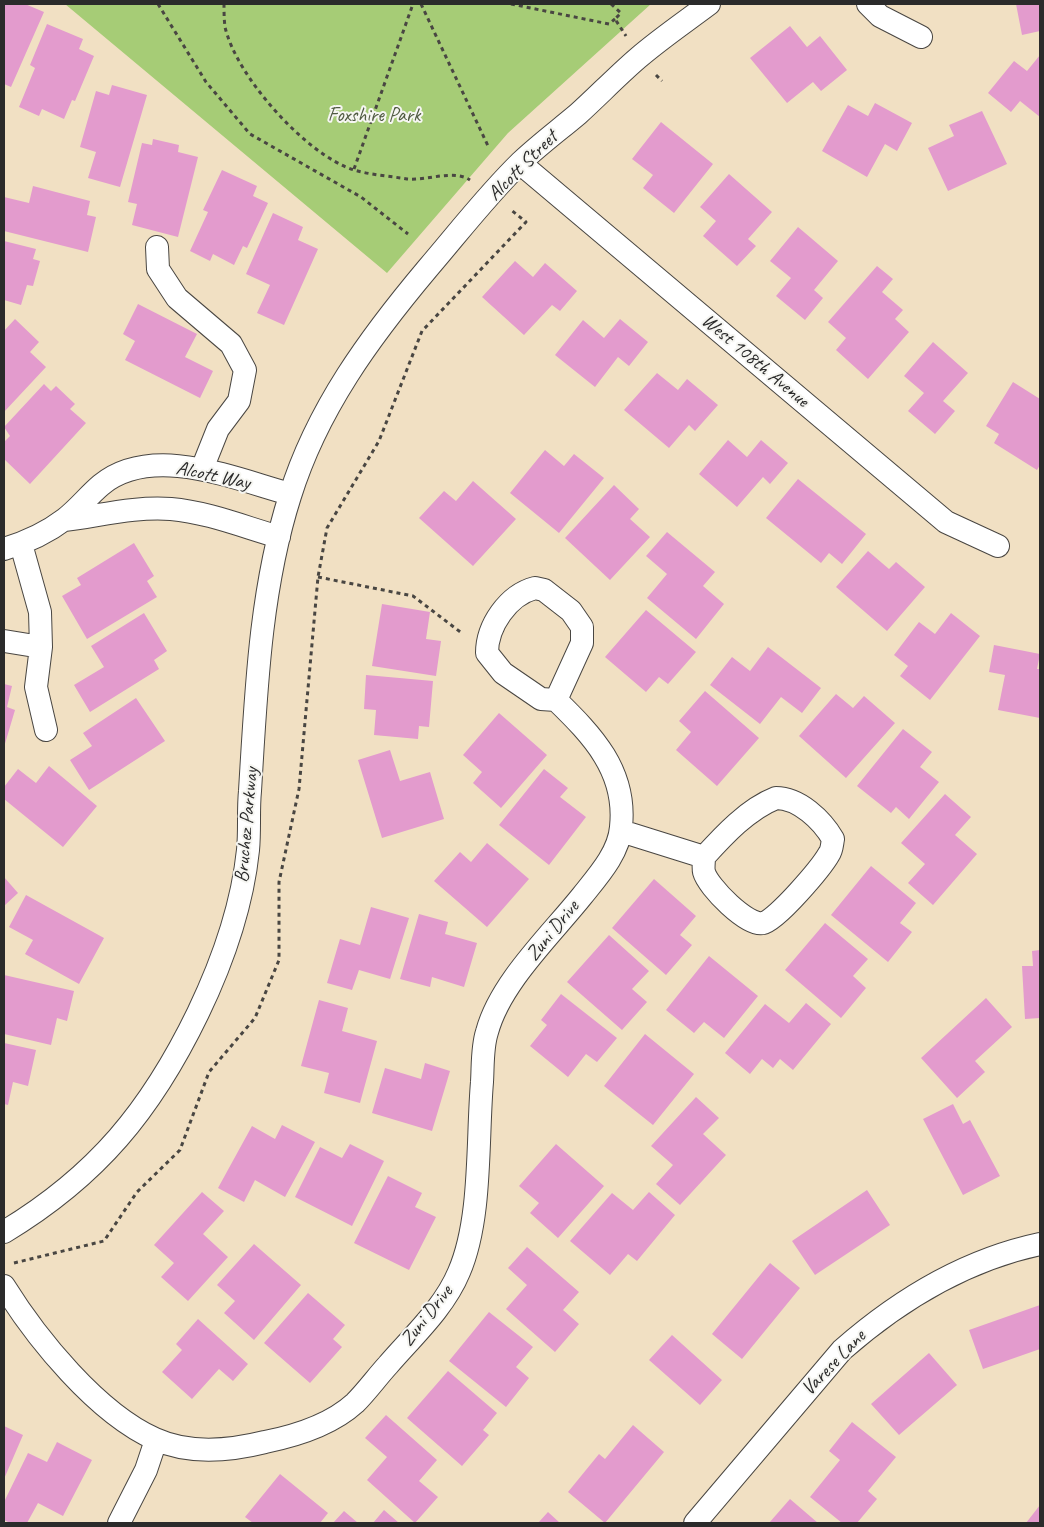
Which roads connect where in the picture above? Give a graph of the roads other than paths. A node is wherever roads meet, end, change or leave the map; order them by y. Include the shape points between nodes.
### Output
1 (709, 4) edge
2 (868, 4) edge
3 (921, 37) dead end
4 (520, 162) junction
5 (157, 247) dead end
6 (361, 352) joint
7 (202, 469) junction
8 (290, 494) junction
9 (64, 520) junction
10 (279, 537) junction
11 (12, 546) edge
12 (998, 546) dead end
13 (4, 641) edge
14 (41, 647) junction
15 (556, 700) junction
16 (46, 730) dead end
17 (621, 831) junction
18 (704, 857) junction
19 (4, 1232) edge
20 (1040, 1244) edge
21 (4, 1286) edge
22 (156, 1440) junction
23 (119, 1523) edge
24 (695, 1523) edge

1 - 4 street, Alcott Street via 639,57
2 - 3 street via 880,16
4 - 6 street, Alcott Street
4 - 12 street, West 108th Avenue via 946,522
5 - 7 street via 158,269 178,298 231,344 245,370 239,401 218,429
6 - 8 street, Bruchez Parkway via 318,425
7 - 8 street, Alcott Way
7 - 9 street, Alcott Way via 150,465 126,471 102,484
8 - 10 street, Bruchez Parkway
9 - 10 street, Alcott Way via 135,510 171,509
9 - 11 street, Alcott Way
10 - 19 street, Bruchez Parkway via 266,601 249,793 248,850 237,914 216,975 176,1059 126,1130 65,1191
11 - 14 street via 40,612
13 - 14 street
14 - 16 street via 36,688
15 - 15 street, Zuni Drive via 582,643 582,626 571,611 544,590 535,588 514,598 497,619 487,643 487,653 503,673 541,699
15 - 17 street, Zuni Drive via 590,734 610,765 622,806
17 - 18 street
17 - 22 street, Zuni Drive via 597,878 502,994 486,1034 472,1234 459,1272 444,1301 354,1404 333,1417 289,1437 238,1449 196,1450
18 - 18 street via 740,821 776,798 787,798 806,810 833,839 830,853 786,906 763,923 754,923 716,891 704,872
20 - 24 street, Varese Lane via 956,1271 866,1328 842,1350
21 - 22 street, Zuni Drive via 60,1363 112,1411
22 - 23 street via 146,1470

